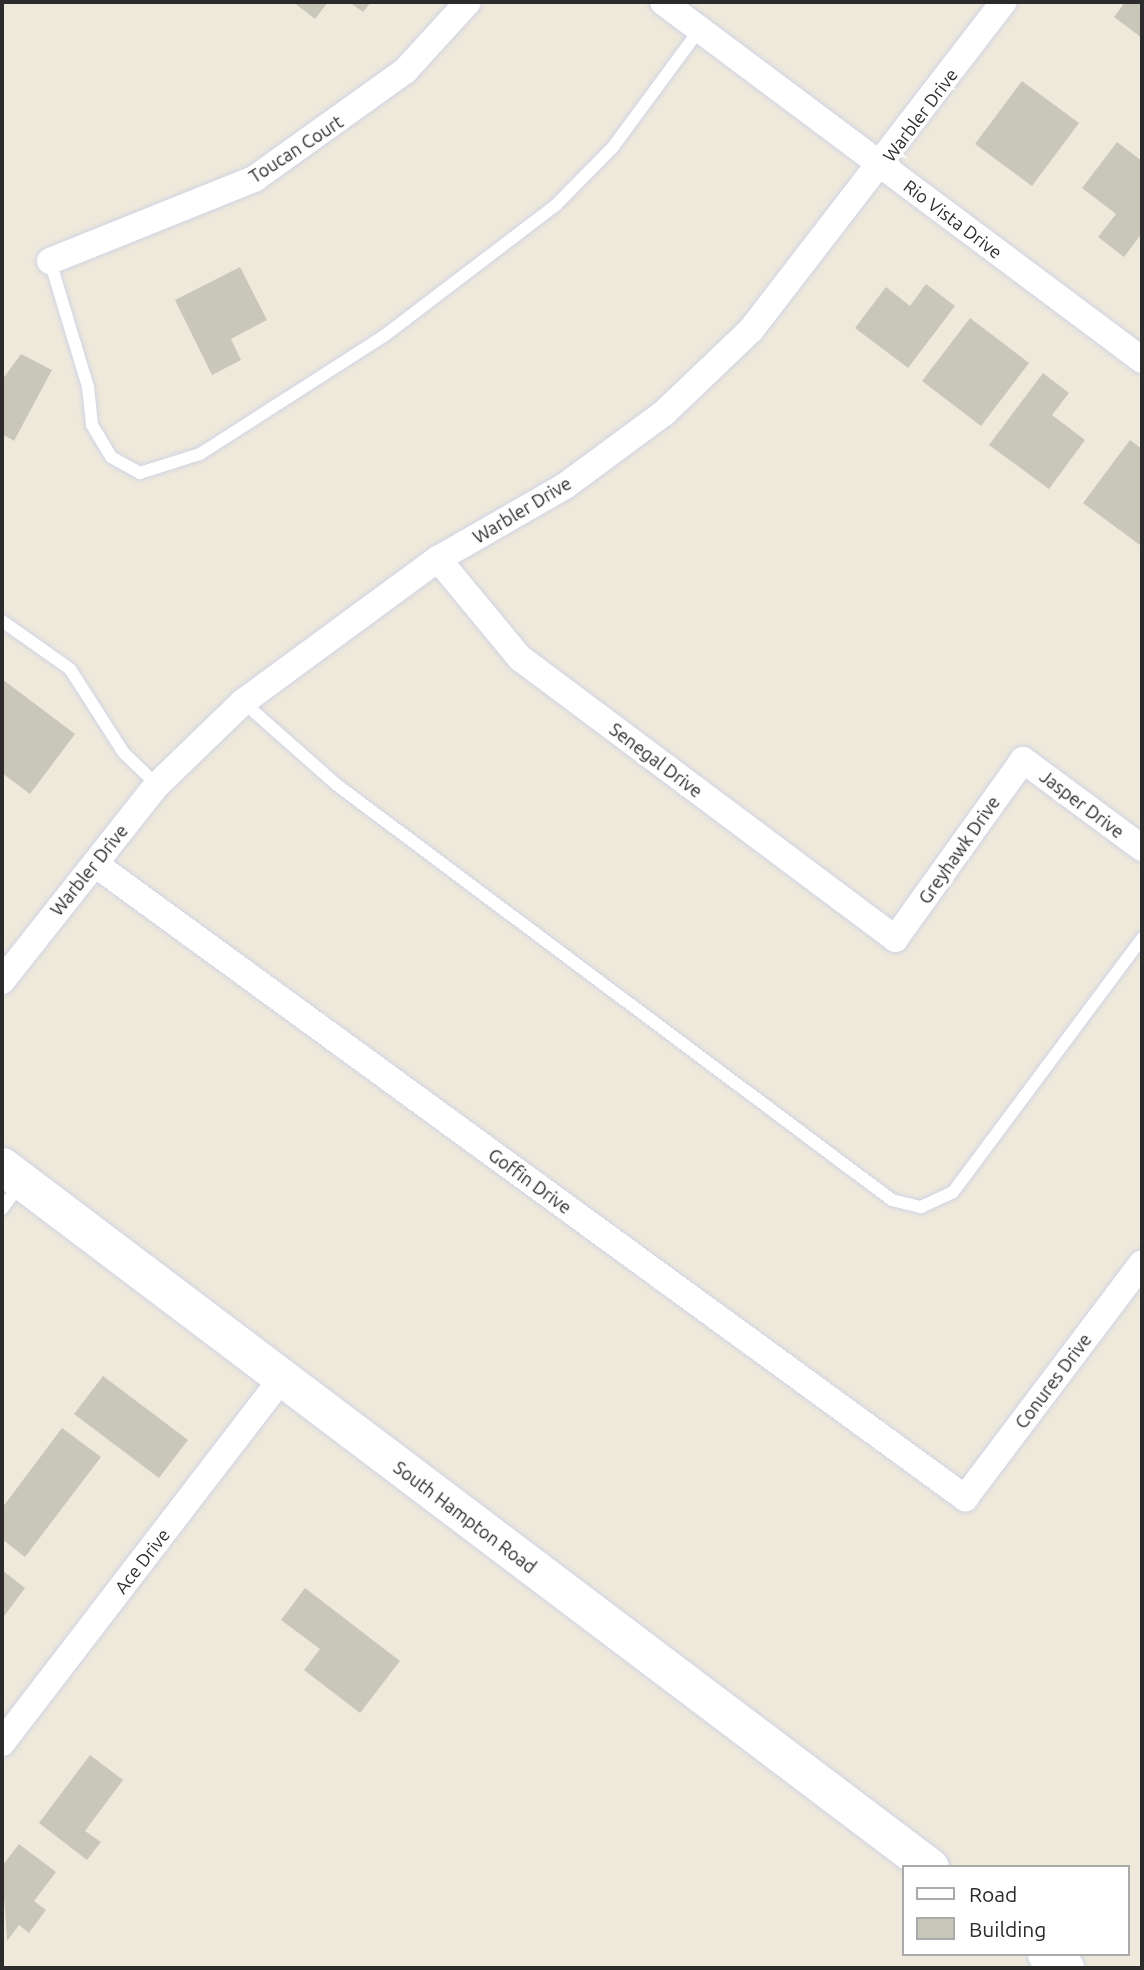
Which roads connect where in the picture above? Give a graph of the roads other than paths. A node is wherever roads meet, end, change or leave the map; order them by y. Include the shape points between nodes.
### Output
1 (468, 2) edge
2 (663, 2) edge
3 (1004, 2) edge
4 (700, 29) junction
5 (882, 166) junction
6 (50, 261) joint
7 (1142, 360) edge
8 (438, 559) junction
9 (2, 621) edge
10 (243, 702) junction
11 (1023, 760) joint
12 (157, 785) junction
13 (1142, 848) edge
14 (94, 864) junction
15 (1142, 938) edge
16 (895, 939) joint
17 (2, 981) edge
18 (9, 1185) edge
19 (1142, 1263) edge
20 (281, 1380) junction
21 (965, 1499) joint
22 (2, 1743) edge
23 (927, 1865) edge
24 (1049, 1956) edge
25 (1065, 1968) edge

1 - 6 street, Toucan Court via 405,71 254,179
2 - 4 street, Rio Vista Drive
3 - 5 street, Warbler Drive
4 - 5 street, Rio Vista Drive
4 - 6 lane via 613,147 556,205 384,337 200,454 140,473 111,457 92,425 88,387
5 - 7 street, Rio Vista Drive
5 - 8 street, Warbler Drive via 751,330 664,413 565,486
8 - 10 street, Warbler Drive
8 - 16 street, Senegal Drive via 520,658
9 - 12 lane via 70,669 124,753
10 - 12 street, Warbler Drive
10 - 15 lane via 337,785 892,1200 921,1207 953,1192
11 - 13 street, Jasper Drive
11 - 16 street, Greyhawk Drive
12 - 14 street, Warbler Drive
14 - 17 street, Warbler Drive
14 - 21 street, Goffin Drive
18 - 20 main road, South Hampton Road
19 - 21 street, Conures Drive
20 - 22 street, Ace Drive
20 - 23 main road, South Hampton Road
24 - 25 main road

